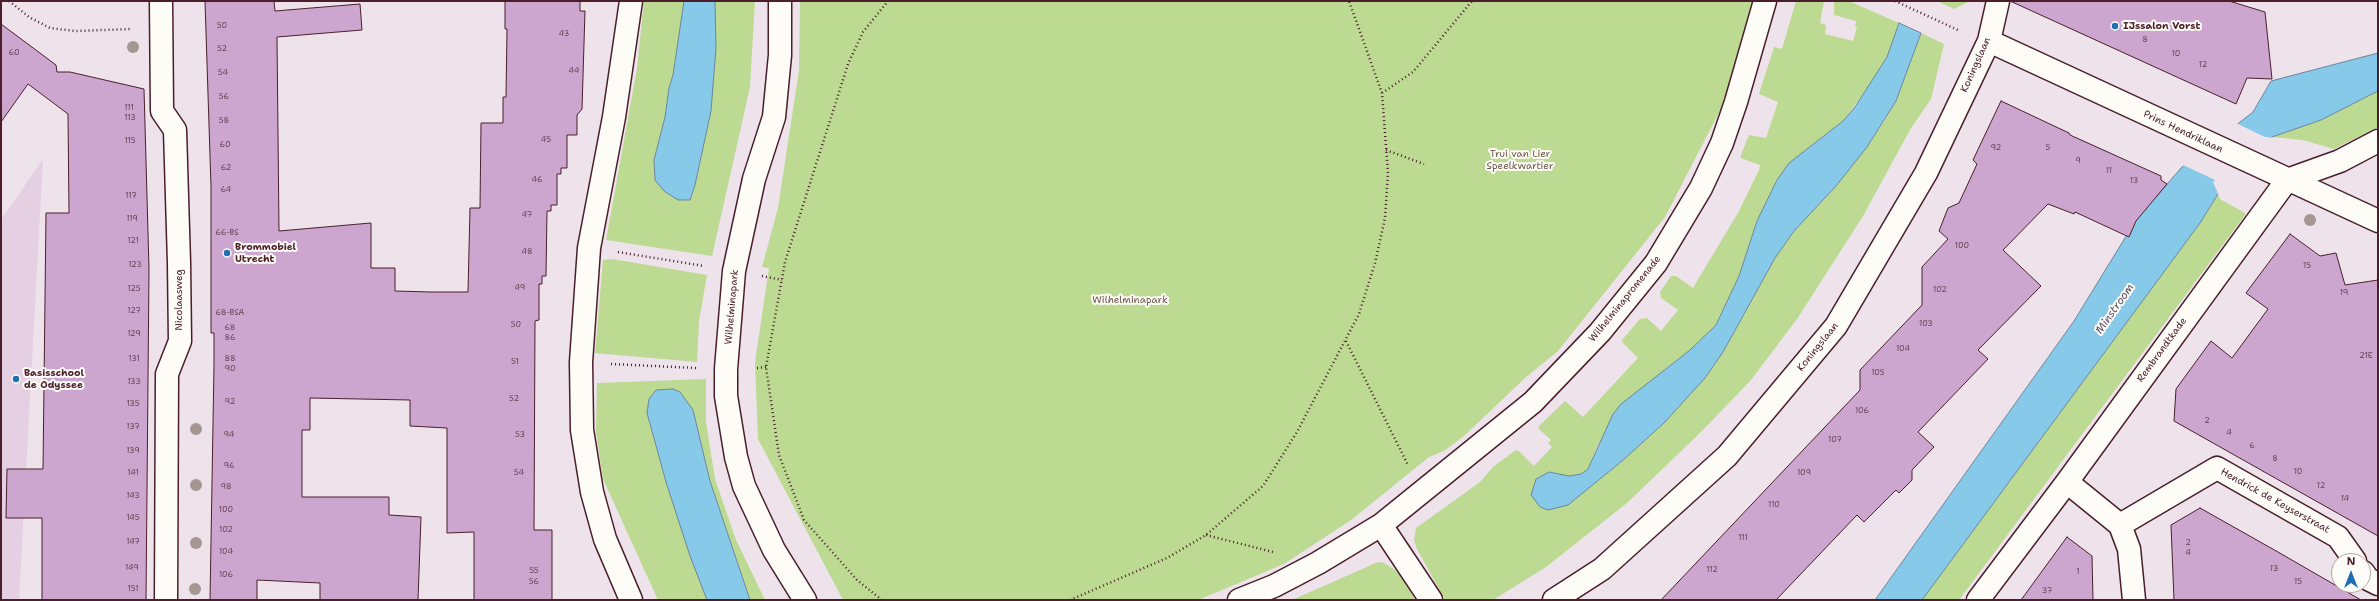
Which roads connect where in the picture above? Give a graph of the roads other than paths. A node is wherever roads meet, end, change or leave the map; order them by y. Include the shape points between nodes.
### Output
1 (161, 1) edge
2 (631, 1) edge
3 (780, 1) edge
4 (1765, 1) edge
5 (1998, 1) edge
6 (1989, 41) junction
7 (2378, 141) edge
8 (2287, 180) junction
9 (2378, 221) edge
10 (2067, 482) junction
11 (1382, 525) junction
12 (2120, 525) junction
13 (2349, 553) edge
14 (166, 600) edge
15 (631, 600) edge
16 (806, 600) edge
17 (1239, 600) edge
18 (1431, 600) edge
19 (1554, 600) edge
20 (1978, 600) edge
21 (2134, 600) edge

1 - 14 street, Nicolaasweg via 162,111 175,130 180,341 167,374
2 - 15 street via 614,117 590,248 582,362 582,430 592,492 605,539
3 - 16 street, Wilhelminapark via 780,55 774,117 754,179 734,271 726,396 730,427 744,486 774,550
4 - 11 street, Wilhelminapromenade via 1722,143 1701,188 1656,263 1600,332 1533,402
5 - 6 street, Koningslaan
6 - 8 street, Prins Hendriklaan
6 - 19 street, Koningslaan via 1926,173 1836,326 1727,456 1602,569
7 - 8 street via 2340,161
8 - 9 street, Prins Hendriklaan
8 - 10 street, Rembrandtkade
10 - 12 street
10 - 20 street, Rembrandtkade
11 - 17 street, Wilhelminapromenade via 1318,563 1274,586
11 - 18 street
12 - 13 street, Hendrick de Keyserstraat via 2217,468 2338,537
12 - 21 street via 2128,549

